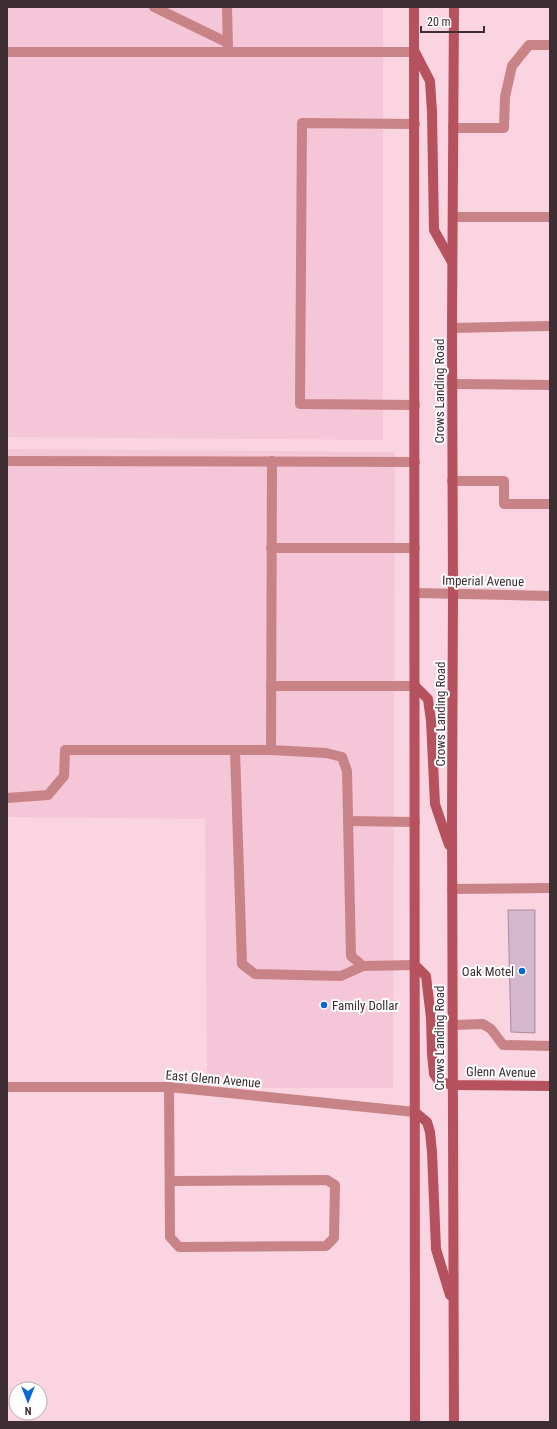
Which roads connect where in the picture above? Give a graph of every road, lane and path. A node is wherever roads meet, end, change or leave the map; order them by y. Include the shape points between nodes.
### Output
1 (154, 7) edge
2 (227, 7) edge
3 (414, 7) edge
4 (454, 7) edge
5 (550, 45) edge
6 (228, 48) junction
7 (7, 52) edge
8 (415, 52) junction
9 (415, 124) junction
10 (453, 128) junction
11 (453, 217) junction
12 (550, 217) edge
13 (452, 264) junction
14 (550, 326) edge
15 (452, 328) junction
16 (452, 384) junction
17 (550, 385) edge
18 (415, 405) junction
19 (7, 461) edge
20 (272, 461) junction
21 (415, 462) junction
22 (452, 481) junction
23 (550, 504) edge
24 (271, 548) junction
25 (415, 548) junction
26 (415, 593) junction
27 (453, 593) junction
28 (550, 596) edge
29 (271, 686) junction
30 (415, 686) junction
31 (235, 750) junction
32 (271, 750) junction
33 (7, 798) edge
34 (348, 821) junction
35 (415, 822) junction
36 (452, 852) junction
37 (550, 888) edge
38 (452, 889) junction
39 (415, 965) junction
40 (363, 966) junction
41 (453, 1025) junction
42 (550, 1046) edge
43 (452, 1085) junction
44 (550, 1086) edge
45 (7, 1087) edge
46 (169, 1087) junction
47 (415, 1112) junction
48 (170, 1181) junction
49 (453, 1305) junction
50 (415, 1422) edge
51 (454, 1422) edge

1 - 6 street
2 - 6 street
3 - 8 main road, Crows Landing Road
4 - 10 main road, Crows Landing Road
5 - 10 street via 529,45 512,66 505,97 504,128
6 - 7 street
6 - 8 street
8 - 9 main road, Crows Landing Road
8 - 13 main road via 430,81 434,230
9 - 18 main road, Crows Landing Road
9 - 18 street via 302,122 300,404
10 - 11 main road, Crows Landing Road
11 - 12 street
11 - 13 main road, Crows Landing Road
13 - 15 main road, Crows Landing Road
14 - 15 street
15 - 16 main road, Crows Landing Road
16 - 17 street
16 - 22 main road, Crows Landing Road
18 - 21 main road, Crows Landing Road
19 - 20 street
20 - 21 street
20 - 24 street
21 - 25 main road, Crows Landing Road
22 - 23 street via 504,481 504,504
22 - 27 main road, Crows Landing Road
24 - 25 street
24 - 29 street
25 - 26 main road, Crows Landing Road
26 - 27 street, Imperial Avenue
26 - 30 main road, Crows Landing Road
27 - 28 street, Imperial Avenue
27 - 36 main road, Crows Landing Road
29 - 30 street
29 - 32 street
30 - 35 main road, Crows Landing Road
30 - 36 main road via 428,698 435,804
31 - 32 street
31 - 33 street via 65,750 64,776 48,795
31 - 40 street via 242,964 254,974 341,976
32 - 34 street via 326,753 342,757 347,772
34 - 35 street
34 - 40 street via 351,956
35 - 39 main road, Crows Landing Road
36 - 38 main road, Crows Landing Road
37 - 38 street
38 - 41 main road, Crows Landing Road
39 - 40 street
39 - 43 main road via 426,976 434,1074 439,1081
39 - 47 main road, Crows Landing Road
41 - 42 street via 483,1024 491,1029 503,1045
41 - 43 main road, Crows Landing Road
43 - 44 main road, Glenn Avenue
43 - 49 main road, Crows Landing Road
45 - 46 street, East Glenn Avenue
46 - 47 street, East Glenn Avenue
46 - 48 street
47 - 49 main road via 427,1122 430,1132 436,1250
47 - 50 main road, Crows Landing Road
48 - 48 street via 170,1237 179,1247 326,1246 334,1238 335,1185 327,1180
49 - 51 main road, Crows Landing Road

